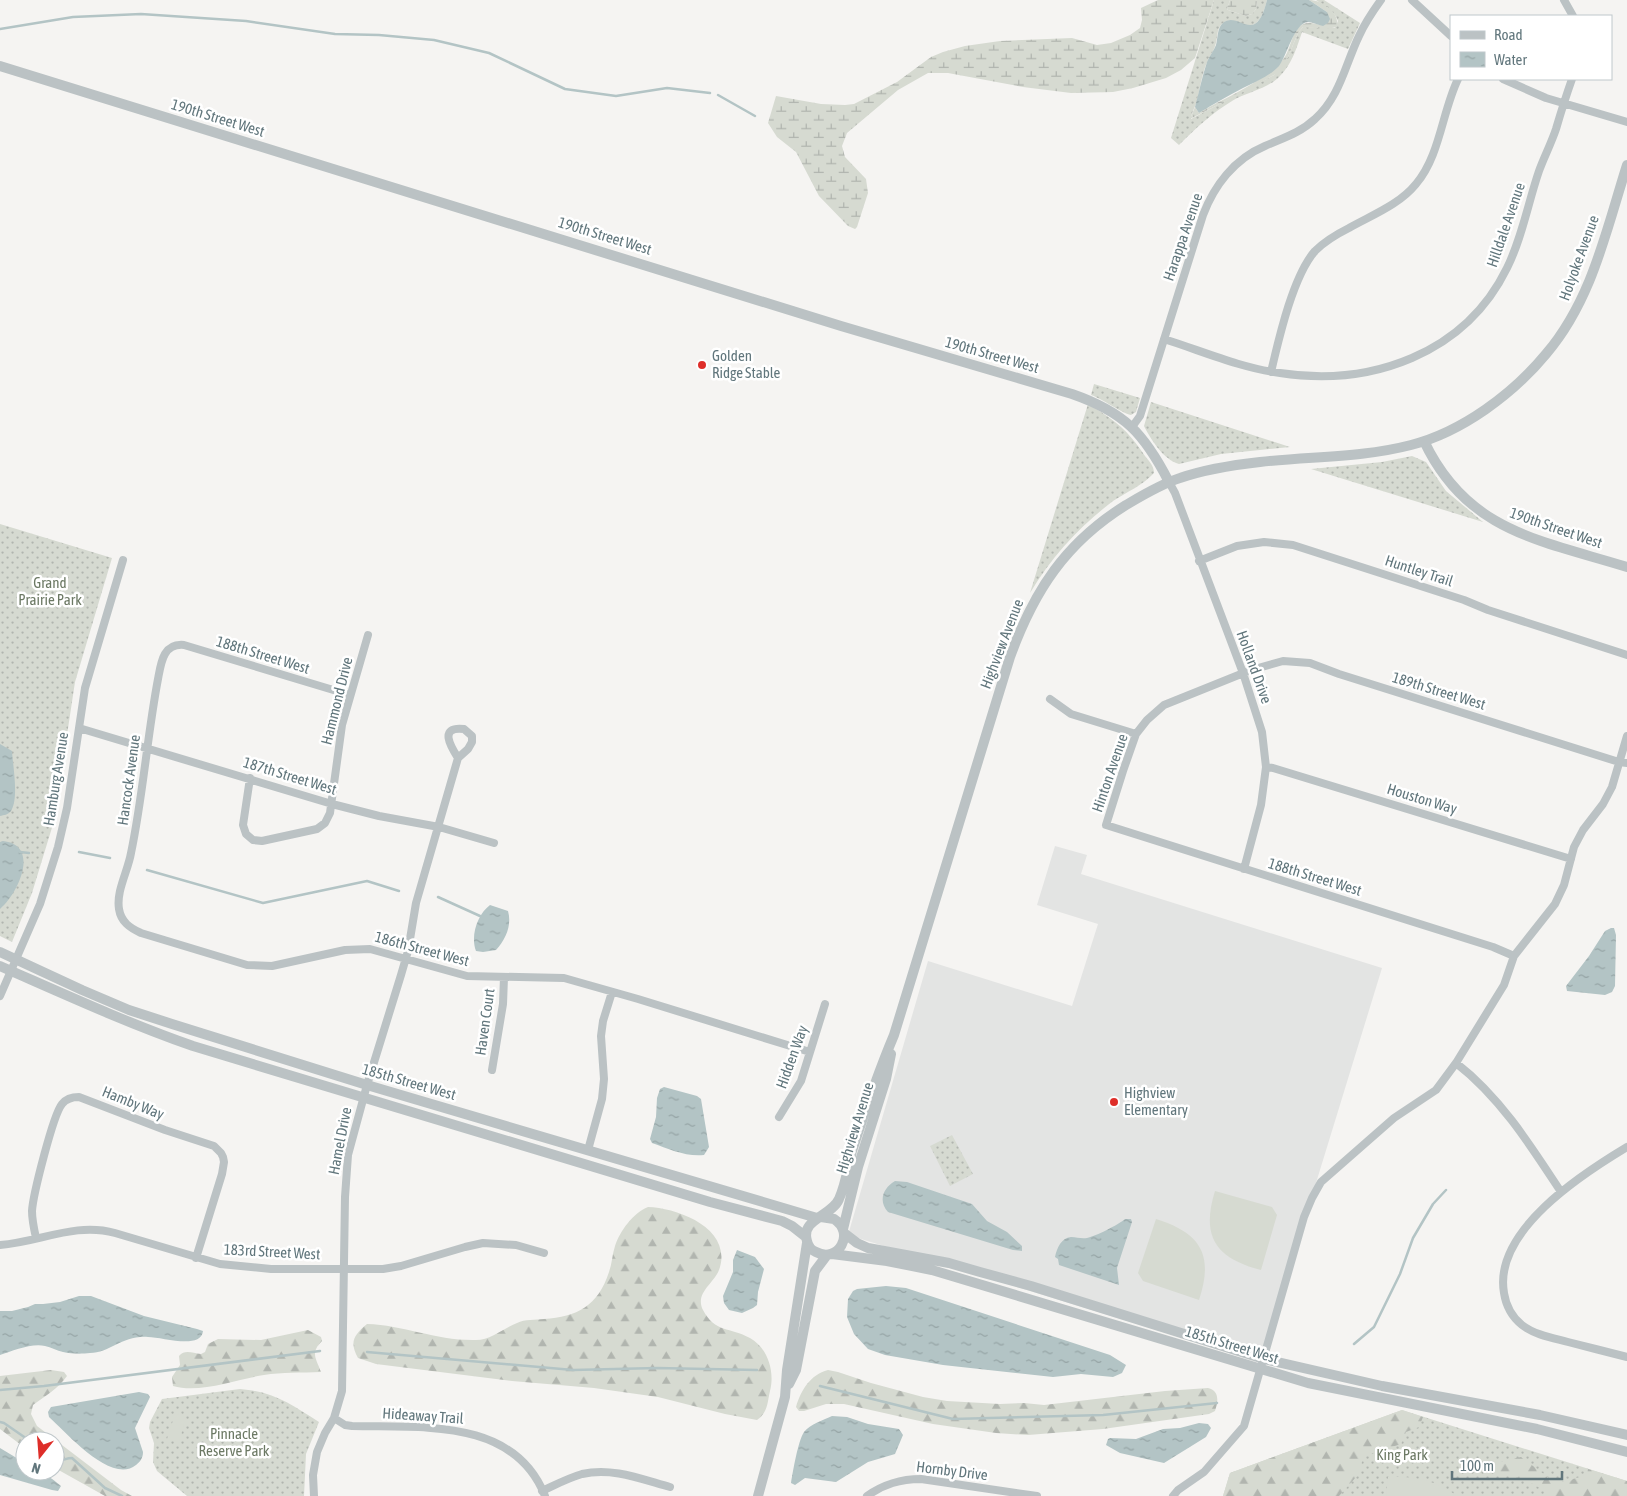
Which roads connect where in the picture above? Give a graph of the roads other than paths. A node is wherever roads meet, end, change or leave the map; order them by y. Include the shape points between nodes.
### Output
1 (1381, 0) edge
2 (1412, 0) edge
3 (1564, 0) edge
4 (1572, 15) edge
5 (1450, 35) edge
6 (0, 66) edge
7 (1458, 80) edge
8 (1505, 80) edge
9 (1572, 80) edge
10 (1564, 103) junction
11 (1627, 122) edge
12 (1627, 165) edge
13 (1164, 339) junction
14 (1271, 372) junction
15 (1132, 427) junction
16 (1424, 441) junction
17 (1168, 482) junction
18 (123, 560) dead end
19 (1199, 561) junction
20 (1627, 567) edge
21 (368, 635) dead end
22 (169, 648) joint
23 (1627, 655) edge
24 (1243, 673) junction
25 (350, 695) junction
26 (1050, 699) dead end
27 (79, 728) junction
28 (1136, 734) junction
29 (1627, 736) edge
30 (148, 749) junction
31 (458, 758) dead end
32 (1623, 763) edge
33 (1266, 768) junction
34 (250, 778) junction
35 (332, 804) junction
36 (1106, 825) joint
37 (439, 827) junction
38 (494, 843) dead end
39 (1571, 860) junction
40 (1244, 869) junction
41 (121, 916) joint
42 (0, 952) edge
43 (1514, 956) junction
44 (405, 958) junction
45 (16, 959) junction
46 (0, 966) edge
47 (11, 971) junction
48 (504, 977) junction
49 (612, 992) junction
50 (0, 996) edge
51 (825, 1004) dead end
52 (894, 1035) junction
53 (810, 1052) junction
54 (1456, 1063) junction
55 (492, 1070) dead end
56 (367, 1085) junction
57 (363, 1097) junction
58 (779, 1117) dead end
59 (1627, 1148) edge
60 (588, 1150) junction
61 (1561, 1192) junction
62 (819, 1218) junction
63 (844, 1231) junction
64 (36, 1238) junction
65 (807, 1240) junction
66 (0, 1245) edge
67 (544, 1253) dead end
68 (830, 1254) junction
69 (196, 1258) junction
70 (344, 1270) junction
71 (1627, 1357) edge
72 (1264, 1359) junction
73 (1261, 1370) junction
74 (786, 1390) junction
75 (334, 1418) junction
76 (1627, 1435) edge
77 (1627, 1452) edge
78 (670, 1487) dead end
79 (544, 1493) edge
80 (314, 1496) edge
81 (758, 1496) edge
82 (867, 1496) edge
83 (1037, 1496) edge
84 (1173, 1496) edge

1 - 13 street, Harappa Avenue via 1359,35 1337,91 1321,114 1299,131 1249,155 1232,168 1214,191 1203,215
2 - 5 street
3 - 4 street
6 - 15 street, 190th Street West via 841,326 1072,394 1102,405
7 - 14 street via 1430,163 1418,182 1396,202 1328,239 1303,268
8 - 10 street
9 - 10 street, Hilldale Avenue
10 - 11 street
10 - 14 street, Hilldale Avenue via 1510,262 1491,294 1464,325 1440,344 1395,366 1327,376
12 - 16 street, Holyoke Avenue via 1586,291 1555,342 1528,374 1501,398 1467,420
13 - 14 street, Hilldale Avenue
13 - 15 street, Harappa Avenue via 1140,416
15 - 17 street, 190th Street West via 1152,452
16 - 17 street, Highview Avenue via 1365,455 1217,468
16 - 20 street, 190th Street West via 1450,482 1487,517 1521,534
17 - 19 street, Holland Drive
17 - 52 street, Highview Avenue via 1121,508 1081,539 1053,571 1024,621 1010,657
18 - 27 street, Hamburg Avenue via 85,688
19 - 23 street, Huntley Trail via 1238,546 1264,542 1293,545
19 - 24 street, Holland Drive
21 - 25 street, Hammond Drive
22 - 25 street, 188th Street West via 184,645
22 - 30 street, Hancock Avenue via 158,679
24 - 28 street, Hinton Avenue via 1164,705
24 - 32 street, 189th Street West via 1283,661 1310,663
24 - 33 street, Holland Drive via 1262,732
25 - 35 street, Hammond Drive via 340,737
26 - 28 street via 1071,714
27 - 30 street, 187th Street West
27 - 45 street, Hamburg Avenue via 67,808 56,853 40,904
28 - 36 street, Hinton Avenue
29 - 32 street
30 - 34 street, 187th Street West
30 - 41 street, Hancock Avenue via 131,854 119,897
31 - 37 street, Hamel Drive
32 - 39 street via 1603,804 1583,830
33 - 39 street, Houston Way
33 - 40 street, Holland Drive via 1262,805
34 - 35 street, 187th Street West
34 - 35 street, Hammond Drive via 243,825 252,840 262,841 317,829 325,823
35 - 37 street, 187th Street West
36 - 40 street, 188th Street West
37 - 38 street, 187th Street West
37 - 44 street, Hamel Drive via 416,904
39 - 43 street via 1555,904
40 - 43 street, 188th Street West
41 - 44 street, 186th Street West via 126,924 141,933 248,965 280,965 362,948
42 - 45 street, 185th Street West
43 - 54 street via 1504,985
44 - 48 street, 186th Street West via 467,976
44 - 56 street, Hamel Drive
45 - 47 street, Hamburg Avenue
45 - 56 street, 185th Street West via 129,1010
46 - 47 street, 185th Street West
47 - 50 street, Hamburg Avenue
47 - 57 street, 185th Street West via 161,1035
48 - 49 street, 186th Street West via 564,978
48 - 55 street, Haven Court
49 - 53 street, 186th Street West
49 - 60 street via 601,1036 602,1099
51 - 53 street, Hidden Way
52 - 62 street, Highview Avenue via 876,1078 842,1193 834,1207
52 - 63 street, Highview Avenue via 886,1079 858,1167
53 - 58 street, Hidden Way via 799,1086
54 - 61 street via 1474,1077 1519,1130
54 - 72 street via 1436,1090 1394,1118 1317,1188 1296,1242
56 - 57 street, Hamel Drive
56 - 60 street, 185th Street West
57 - 65 street, 185th Street West via 782,1221
57 - 70 street, Hamel Drive via 347,1163
59 - 61 street
60 - 62 street, 185th Street West
61 - 71 street via 1518,1237 1508,1259 1503,1285 1509,1309 1523,1326 1535,1332
62 - 63 street via 834,1219
62 - 65 street, Highview Avenue via 808,1226
63 - 68 street, Highview Avenue via 842,1245
63 - 72 street, 185th Street West via 868,1248 989,1274
64 - 66 street, 183rd Street West
64 - 69 street, 183rd Street West via 79,1229 106,1230
64 - 69 street, Hamby Way via 32,1216 34,1198 56,1116 65,1101 79,1097 209,1144 221,1153 223,1168
65 - 68 street via 813,1251
65 - 74 street, Highview Avenue
67 - 70 street, 183rd Street West via 516,1245 483,1243 393,1268
68 - 73 street, 185th Street West via 932,1270
68 - 74 street, Highview Avenue via 815,1272 796,1370
69 - 70 street, 183rd Street West via 249,1267
70 - 75 street, Hamel Drive via 342,1391
72 - 73 street
72 - 76 street, 185th Street West
73 - 77 street, 185th Street West via 1537,1429
73 - 84 street via 1244,1426 1204,1472
74 - 81 street, Highview Avenue
75 - 79 street, Hideaway Trail via 352,1426 427,1428 482,1437 522,1461
75 - 80 street, Hamel Drive via 317,1452
78 - 79 street via 599,1472 574,1477
82 - 83 street, Hornby Drive via 885,1485 908,1479

